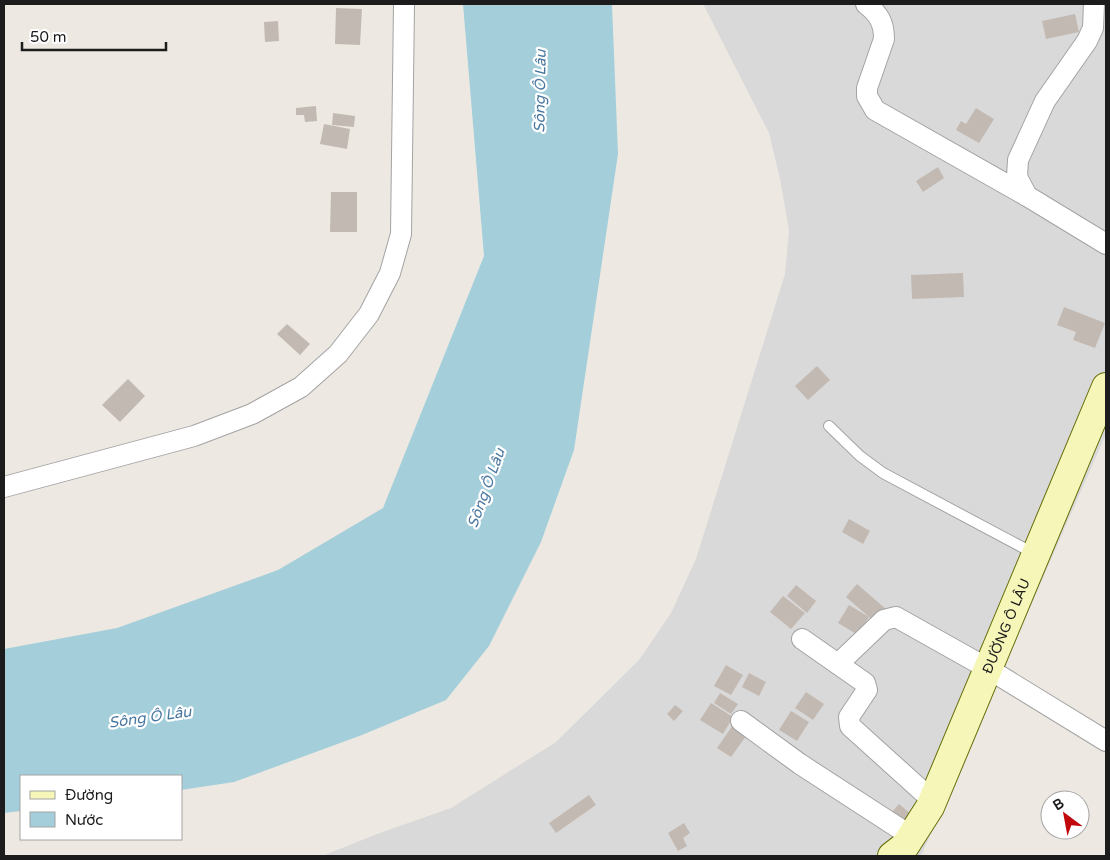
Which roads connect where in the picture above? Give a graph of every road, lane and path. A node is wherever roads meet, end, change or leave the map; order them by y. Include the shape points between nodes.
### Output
1 (404, 4) edge
2 (866, 4) edge
3 (1094, 4) edge
4 (1027, 196) junction
5 (1106, 244) edge
6 (1106, 387) edge
7 (829, 426) dead end
8 (4, 487) edge
9 (1035, 554) junction
10 (802, 639) dead end
11 (838, 664) junction
12 (987, 668) junction
13 (741, 721) dead end
14 (1106, 741) edge
15 (932, 800) junction
16 (911, 836) junction
17 (892, 856) edge

1 - 8 street via 401,234 390,273 369,314 338,354 301,387 252,414 194,436
2 - 4 street via 878,16 884,30 884,39 867,88 870,104
3 - 4 street via 1093,28 1045,101 1018,160 1017,177
4 - 5 street
6 - 9 main road, ĐƯỜNG Ô LÂU
7 - 9 lane via 883,473
9 - 12 main road, ĐƯỜNG Ô LÂU
10 - 11 street
11 - 12 street via 884,620 896,616
11 - 15 street via 868,686 849,717 850,726
12 - 14 street
12 - 15 main road, ĐƯỜNG Ô LÂU
13 - 16 street via 800,764
15 - 16 main road, ĐƯỜNG Ô LÂU
16 - 17 main road, ĐƯỜNG Ô LÂU via 905,846

